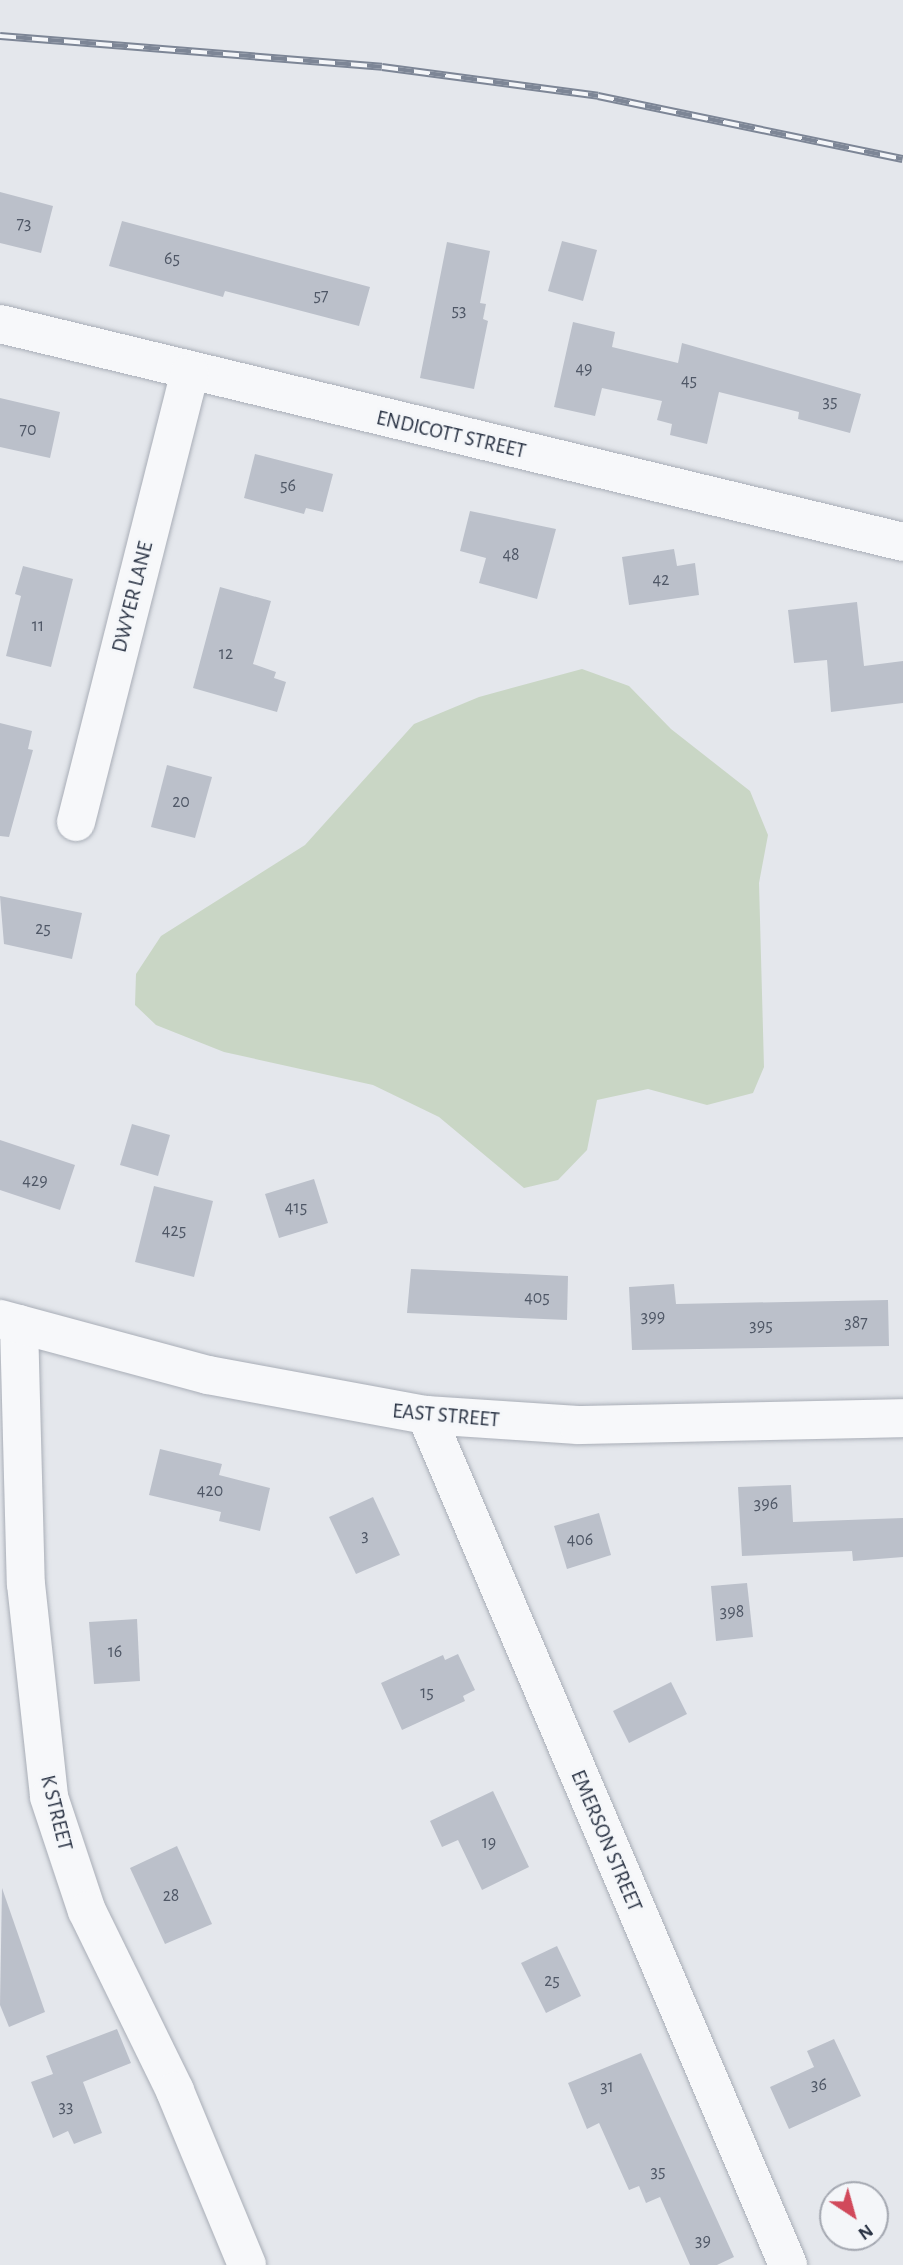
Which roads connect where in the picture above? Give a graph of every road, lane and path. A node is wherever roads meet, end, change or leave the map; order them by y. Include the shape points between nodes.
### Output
1 (0, 324) edge
2 (190, 373) junction
3 (903, 542) edge
4 (76, 822) dead end
5 (9, 1321) edge
6 (426, 1415) junction
7 (903, 1418) edge
8 (247, 2265) edge
9 (788, 2265) edge

1 - 2 street, ENDICOTT STREET
2 - 3 street, ENDICOTT STREET
2 - 4 street, DWYER LANE
5 - 6 street, EAST STREET via 208,1375
5 - 8 street, K STREET via 26,1584 50,1797 87,1911 175,2091
6 - 7 street, EAST STREET via 578,1425
6 - 9 street, EMERSON STREET

